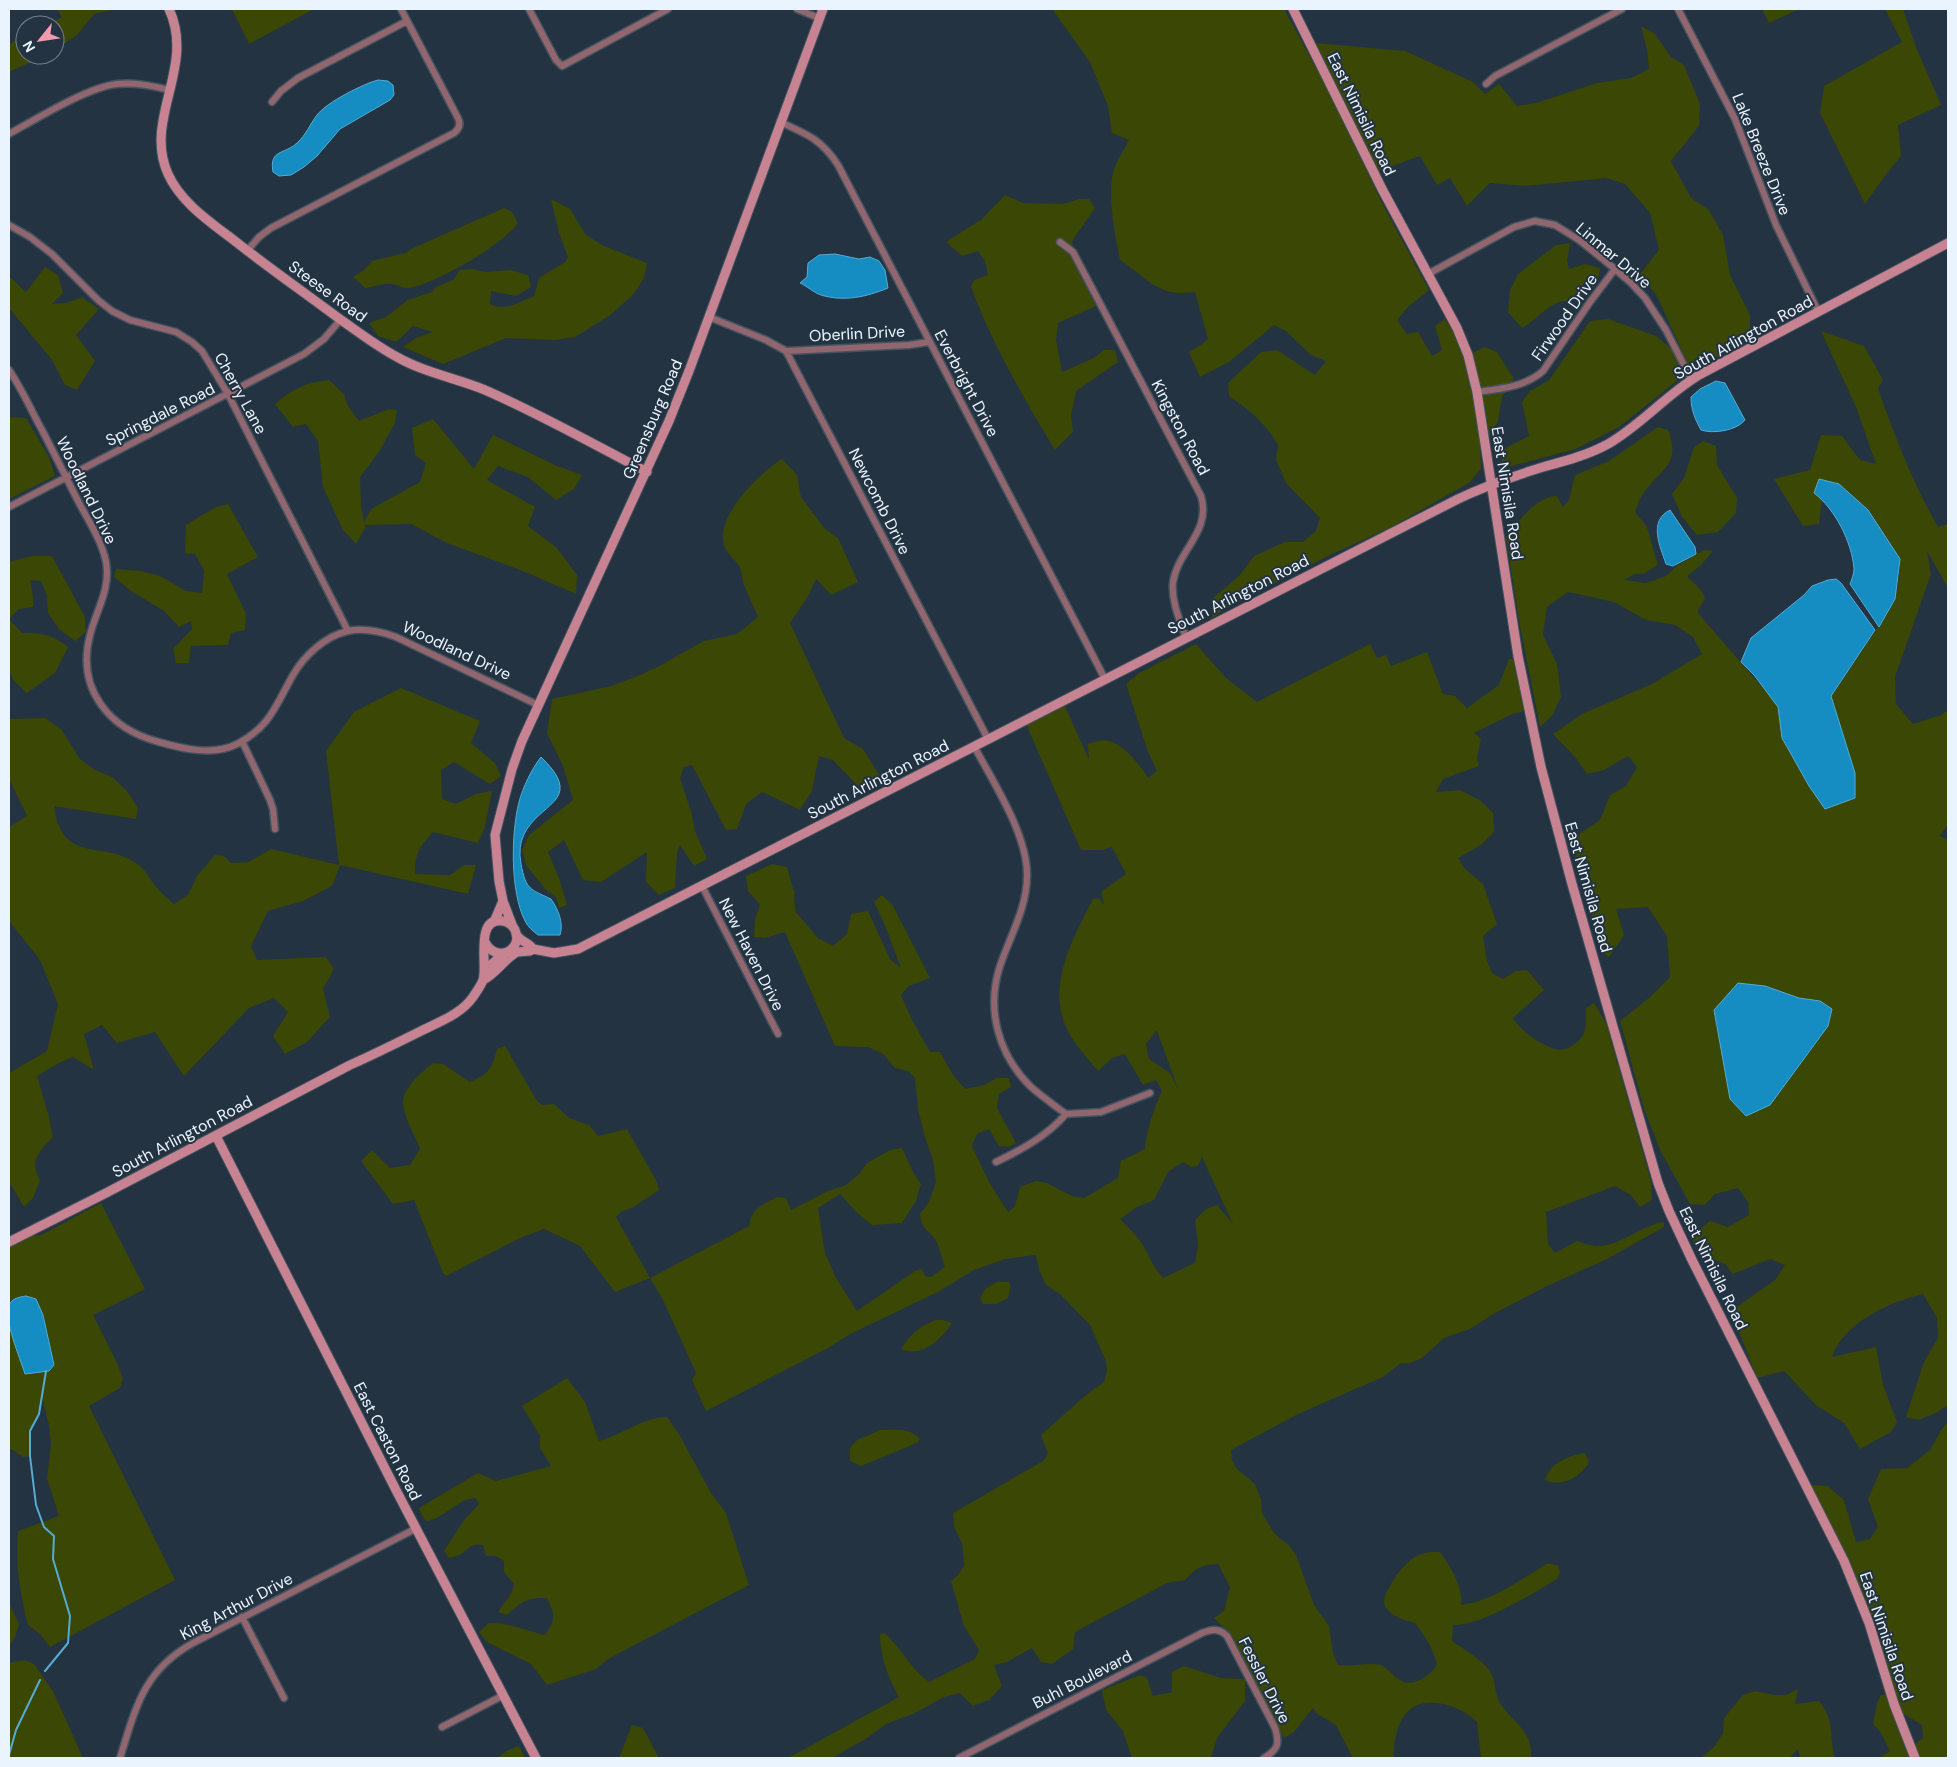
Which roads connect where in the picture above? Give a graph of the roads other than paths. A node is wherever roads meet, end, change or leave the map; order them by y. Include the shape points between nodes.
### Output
1 (169, 9) edge
2 (401, 9) edge
3 (529, 9) edge
4 (668, 9) edge
5 (797, 9) edge
6 (1293, 9) edge
7 (1622, 9) edge
8 (1678, 9) edge
9 (821, 13) edge
10 (407, 21) junction
11 (1486, 84) dead end
12 (170, 90) junction
13 (272, 102) dead end
14 (780, 122) junction
15 (9, 134) edge
16 (9, 225) edge
17 (1060, 242) dead end
18 (1948, 243) edge
19 (247, 251) junction
20 (1615, 269) junction
21 (1428, 274) junction
22 (1818, 312) junction
23 (709, 317) junction
24 (341, 319) junction
25 (929, 342) junction
26 (786, 352) junction
27 (9, 370) edge
28 (1691, 379) junction
29 (1477, 392) junction
30 (228, 394) junction
31 (647, 472) junction
32 (66, 478) junction
33 (1491, 485) junction
34 (9, 507) edge
35 (348, 631) junction
36 (1186, 638) junction
37 (1105, 679) junction
38 (538, 705) junction
39 (988, 739) junction
40 (242, 741) junction
41 (974, 746) junction
42 (274, 830) dead end
43 (702, 886) junction
44 (503, 901) junction
45 (494, 922) junction
46 (514, 931) junction
47 (484, 942) junction
48 (533, 950) junction
49 (520, 951) junction
50 (505, 953) junction
51 (484, 970) junction
52 (483, 980) junction
53 (778, 1034) dead end
54 (1150, 1093) dead end
55 (1066, 1114) junction
56 (216, 1136) junction
57 (996, 1162) dead end
58 (9, 1242) edge
59 (417, 1528) junction
60 (242, 1617) junction
61 (1219, 1631) joint
62 (504, 1695) junction
63 (284, 1698) dead end
64 (442, 1727) dead end
65 (120, 1758) edge
66 (536, 1758) edge
67 (959, 1758) edge
68 (1264, 1758) edge
69 (1915, 1758) edge

1 - 12 street, Steese Road via 178,40
2 - 10 street
3 - 4 street via 562,66
5 - 9 street
6 - 21 street, East Nimisila Road
7 - 11 street via 1495,76
8 - 22 street, Lake Breeze Drive via 1735,119 1776,225
9 - 14 street, Greensburg Road
10 - 13 street via 298,78
10 - 19 street via 458,118 459,127 454,133 271,228
12 - 15 street via 138,84 114,84 90,92
12 - 19 street, Steese Road via 160,140 168,174 176,189 191,205
14 - 23 street, Greensburg Road
14 - 25 street, Everbright Drive via 813,137 831,155
16 - 30 street, Cherry Lane via 47,250 112,311 130,320 176,332 192,342 208,358
17 - 36 street, Kingston Road via 1073,252 1201,496 1201,524 1179,564 1172,588
18 - 22 street, South Arlington Road
19 - 24 street, Steese Road
20 - 21 street, Linmar Drive via 1564,230 1551,223 1535,221 1514,227
20 - 28 street, Linmar Drive via 1631,282 1653,309
20 - 29 street, Firwood Drive via 1544,372 1522,384
21 - 29 street, East Nimisila Road via 1462,339
22 - 28 street, South Arlington Road
23 - 26 street via 766,340
23 - 31 street, Greensburg Road
24 - 30 street, Springdale Road via 324,339 304,354
24 - 31 street, Steese Road via 410,364 504,399
25 - 26 street, Oberlin Drive
25 - 37 street, Everbright Drive
26 - 39 street, Newcomb Drive
27 - 32 street, Woodland Drive
28 - 33 street, South Arlington Road via 1608,444
29 - 33 street, East Nimisila Road
30 - 32 street, Springdale Road
30 - 35 street, Cherry Lane
31 - 38 street, Greensburg Road
32 - 34 street, Springdale Road
32 - 40 street, Woodland Drive via 106,562 106,586 87,654 91,685 102,708 127,730 165,744 212,750
33 - 36 street, South Arlington Road
33 - 69 street, East Nimisila Road via 1518,656 1541,767 1658,1183 1692,1260 1844,1561 1866,1613 1894,1704
35 - 38 street, Woodland Drive via 379,632 396,637
35 - 40 street, Woodland Drive via 307,656 293,674 270,718
36 - 37 street, South Arlington Road
37 - 39 street, South Arlington Road
38 - 44 street, Greensburg Road via 516,756 495,834
39 - 41 street, South Arlington Road
40 - 42 street via 270,800
41 - 43 street, South Arlington Road
41 - 55 street via 1020,836 1028,875 1023,906 997,978 994,998 997,1030 1017,1071 1040,1095
43 - 48 street, South Arlington Road via 578,950 554,953
43 - 53 street, New Haven Drive
44 - 45 street
44 - 46 street, Greensburg Road
45 - 46 street via 506,922
45 - 47 street via 487,927
46 - 48 street
46 - 50 street via 514,945
47 - 50 street via 495,953
47 - 51 street
48 - 49 street, South Arlington Road
49 - 50 street, South Arlington Road
49 - 52 street
50 - 51 street
51 - 52 street
52 - 56 street, South Arlington Road via 474,996 456,1014 350,1065
54 - 55 street via 1101,1112
55 - 57 street via 1046,1133
56 - 58 street, South Arlington Road
56 - 59 street, East Caston Road
59 - 60 street, King Arthur Drive
59 - 62 street, East Caston Road
60 - 63 street
60 - 65 street, King Arthur Drive via 186,1647 157,1671 140,1700
61 - 67 street, Buhl Boulevard via 1202,1633
61 - 68 street, Fessler Drive via 1231,1643 1278,1736 1278,1746
62 - 64 street
62 - 66 street, East Caston Road

